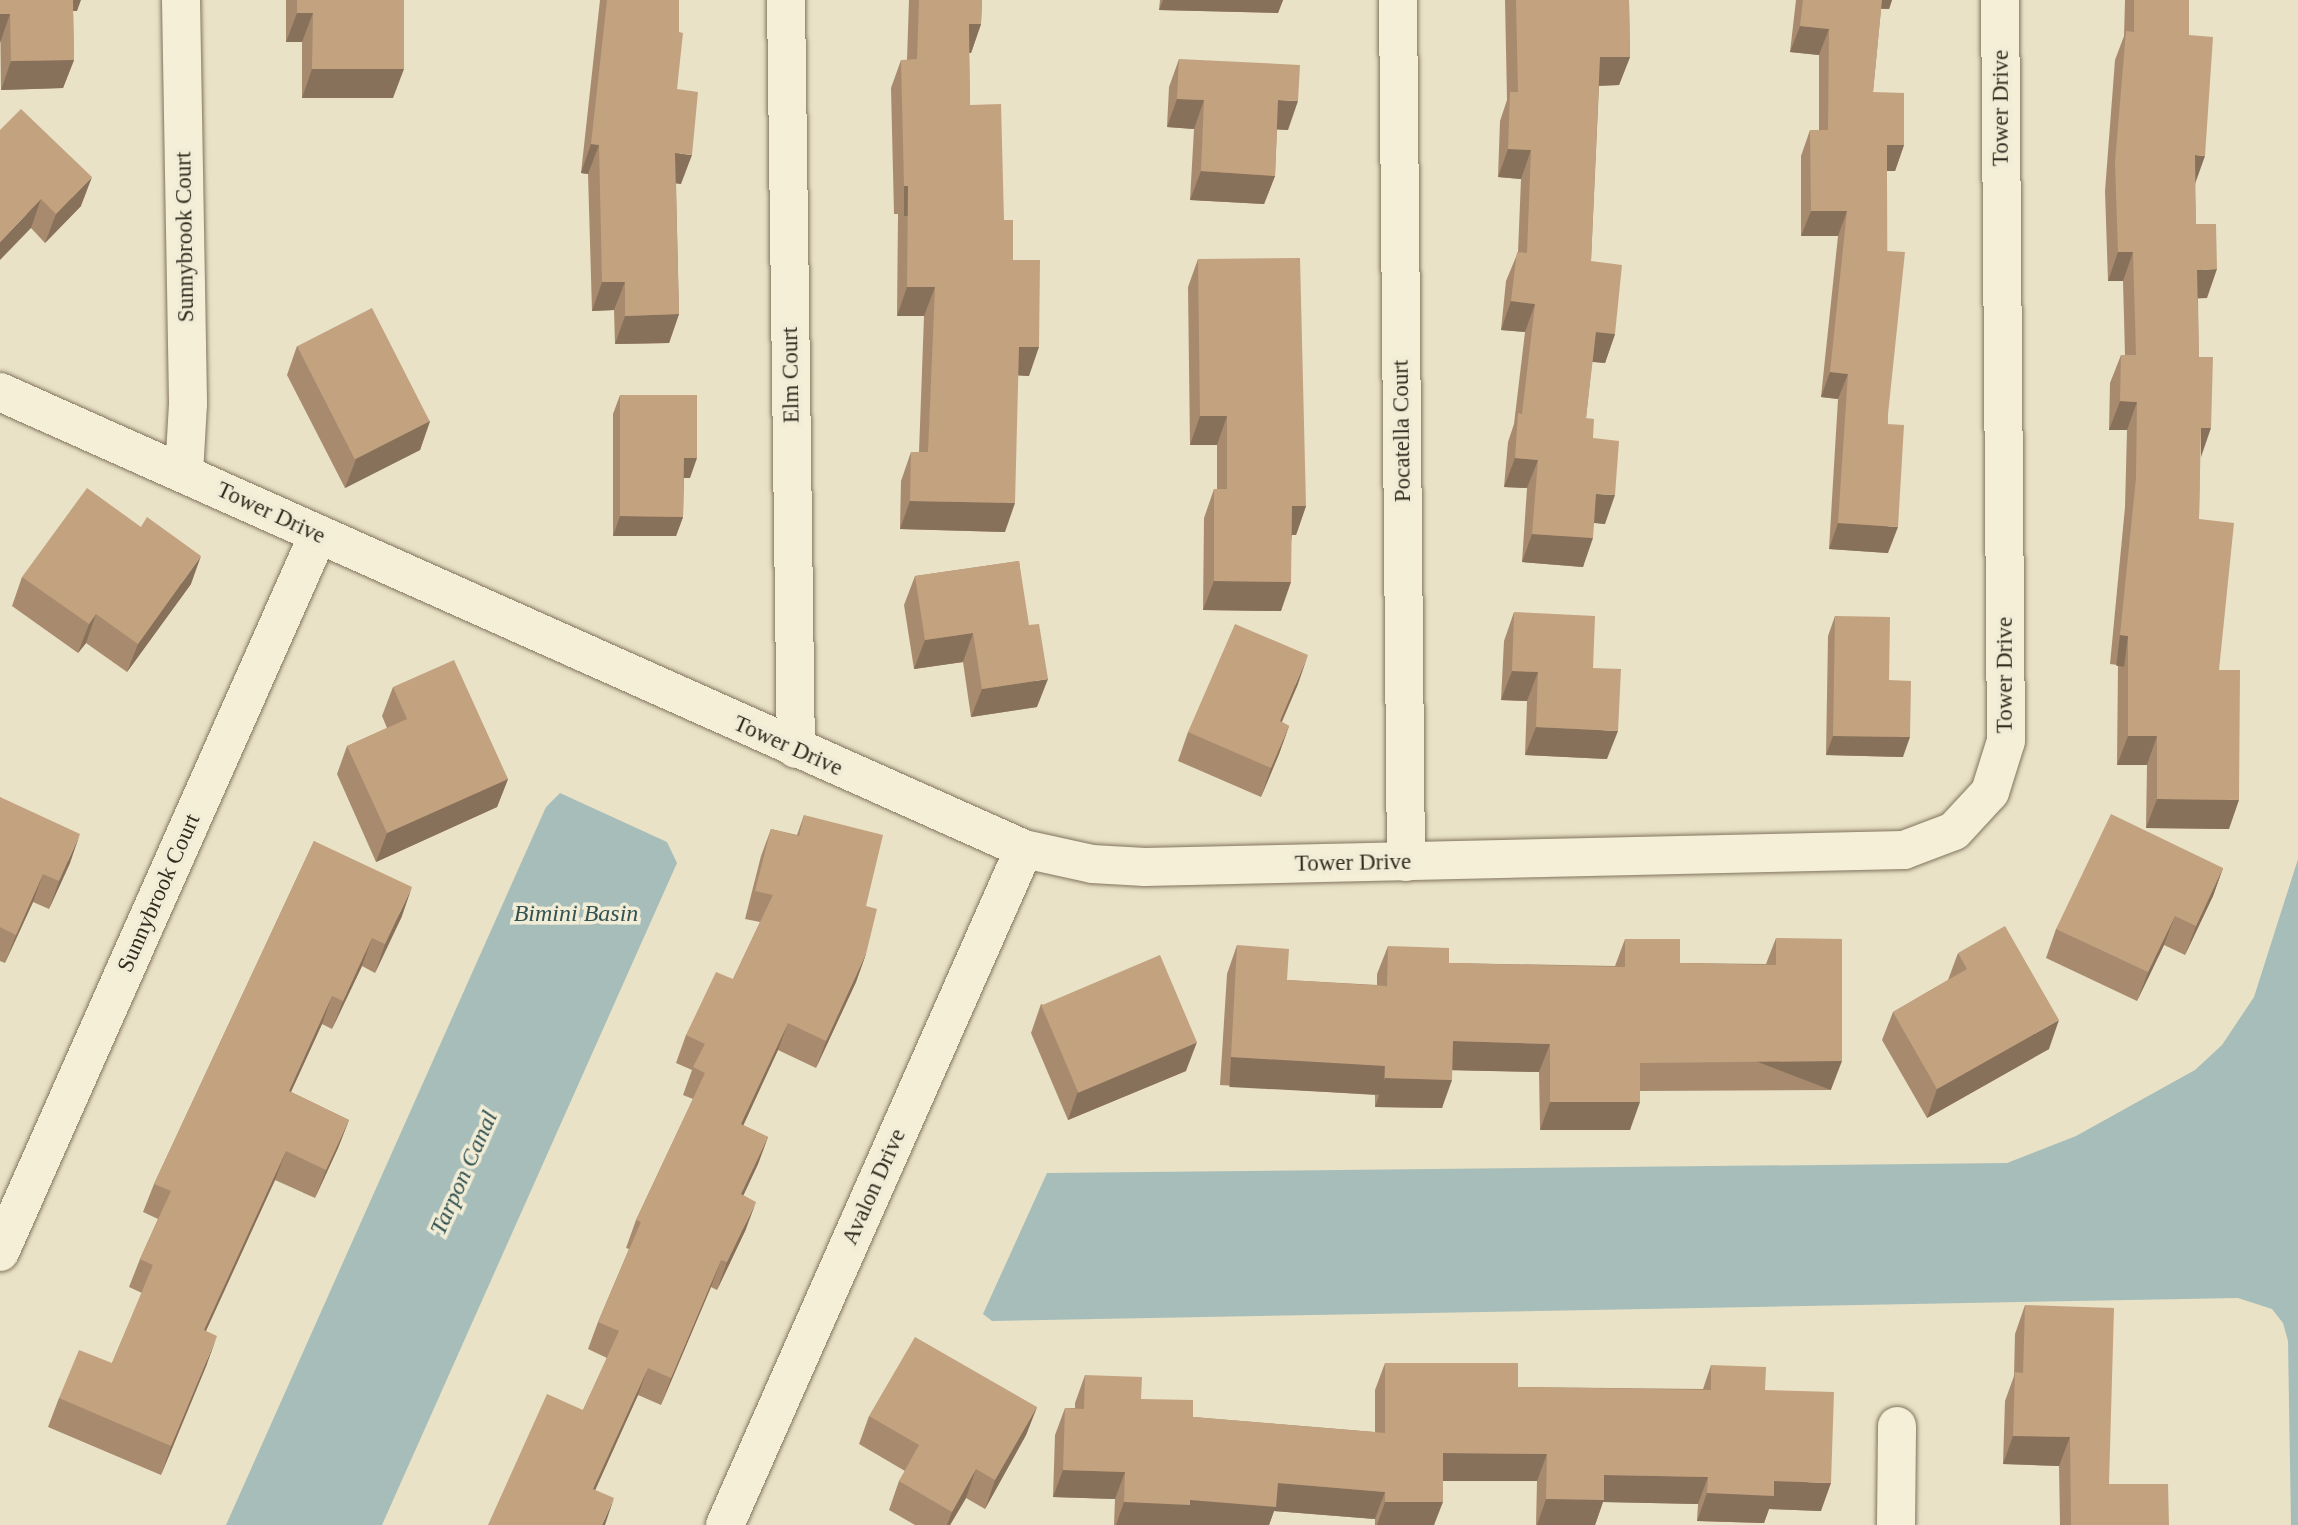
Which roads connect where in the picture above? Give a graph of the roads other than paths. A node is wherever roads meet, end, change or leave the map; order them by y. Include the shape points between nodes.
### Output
1 (181, 0) edge
2 (786, 0) edge
3 (1398, 0) edge
4 (2000, 0) edge
5 (0, 392) edge
6 (184, 473) junction
7 (318, 535) junction
8 (796, 750) junction
9 (1024, 849) junction
10 (1406, 862) junction
11 (0, 1252) edge
12 (1897, 1426) dead end
13 (725, 1525) edge
14 (1896, 1525) edge

1 - 6 street, Sunnybrook Court via 188,404
2 - 8 street, Elm Court
3 - 10 street, Pocatella Court
4 - 10 street, Tower Drive via 2006,741 1990,792 1954,831 1904,850
5 - 6 street, Tower Drive
6 - 7 street, Tower Drive
7 - 8 street, Tower Drive
7 - 11 street, Sunnybrook Court
8 - 9 street, Tower Drive
9 - 10 street, Tower Drive via 1092,864 1145,867
9 - 13 street, Avalon Drive
12 - 14 street

